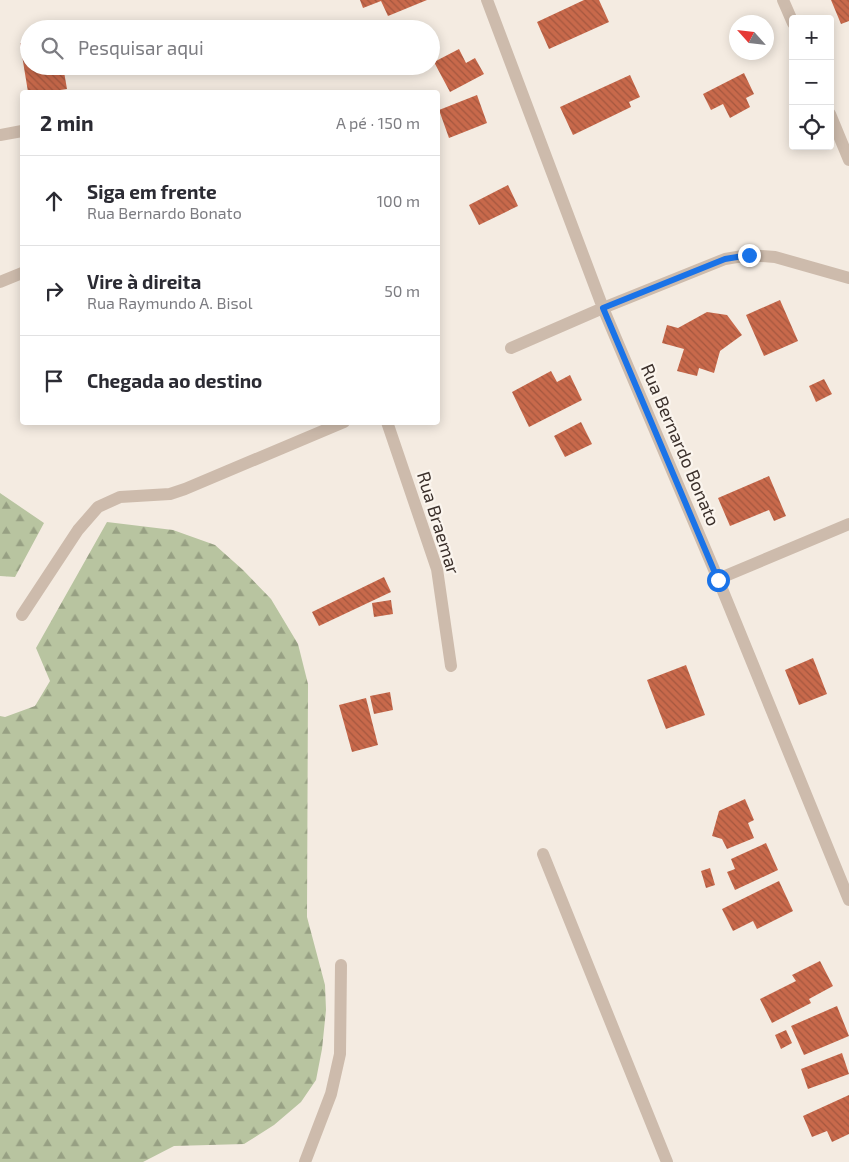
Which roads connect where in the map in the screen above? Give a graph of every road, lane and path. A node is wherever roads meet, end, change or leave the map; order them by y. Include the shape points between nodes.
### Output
1 (487, 0) edge
2 (783, 0) edge
3 (790, 15) edge
4 (834, 124) edge
5 (20, 131) edge
6 (0, 135) edge
7 (849, 160) edge
8 (20, 274) edge
9 (849, 278) edge
10 (0, 282) edge
11 (603, 308) junction
12 (511, 348) dead end
13 (337, 425) edge
14 (387, 425) edge
15 (849, 524) edge
16 (718, 580) junction
17 (22, 615) dead end
18 (451, 666) dead end
19 (543, 854) dead end
20 (849, 900) edge
21 (341, 965) dead end
22 (305, 1162) edge
23 (667, 1162) edge

1 - 11 street, Rua Bernardo Bonato
2 - 3 street
4 - 7 street
5 - 6 street
8 - 10 street
9 - 11 street via 775,257 749,255 725,259
11 - 12 street
11 - 16 street, Rua Bernardo Bonato
13 - 17 street via 185,489 170,494 120,497 98,507 78,530
14 - 18 street, Rua Braemar via 437,569
15 - 16 street
16 - 20 street, Rua Bernardo Bonato
19 - 23 street
21 - 22 street via 340,1054 331,1094

